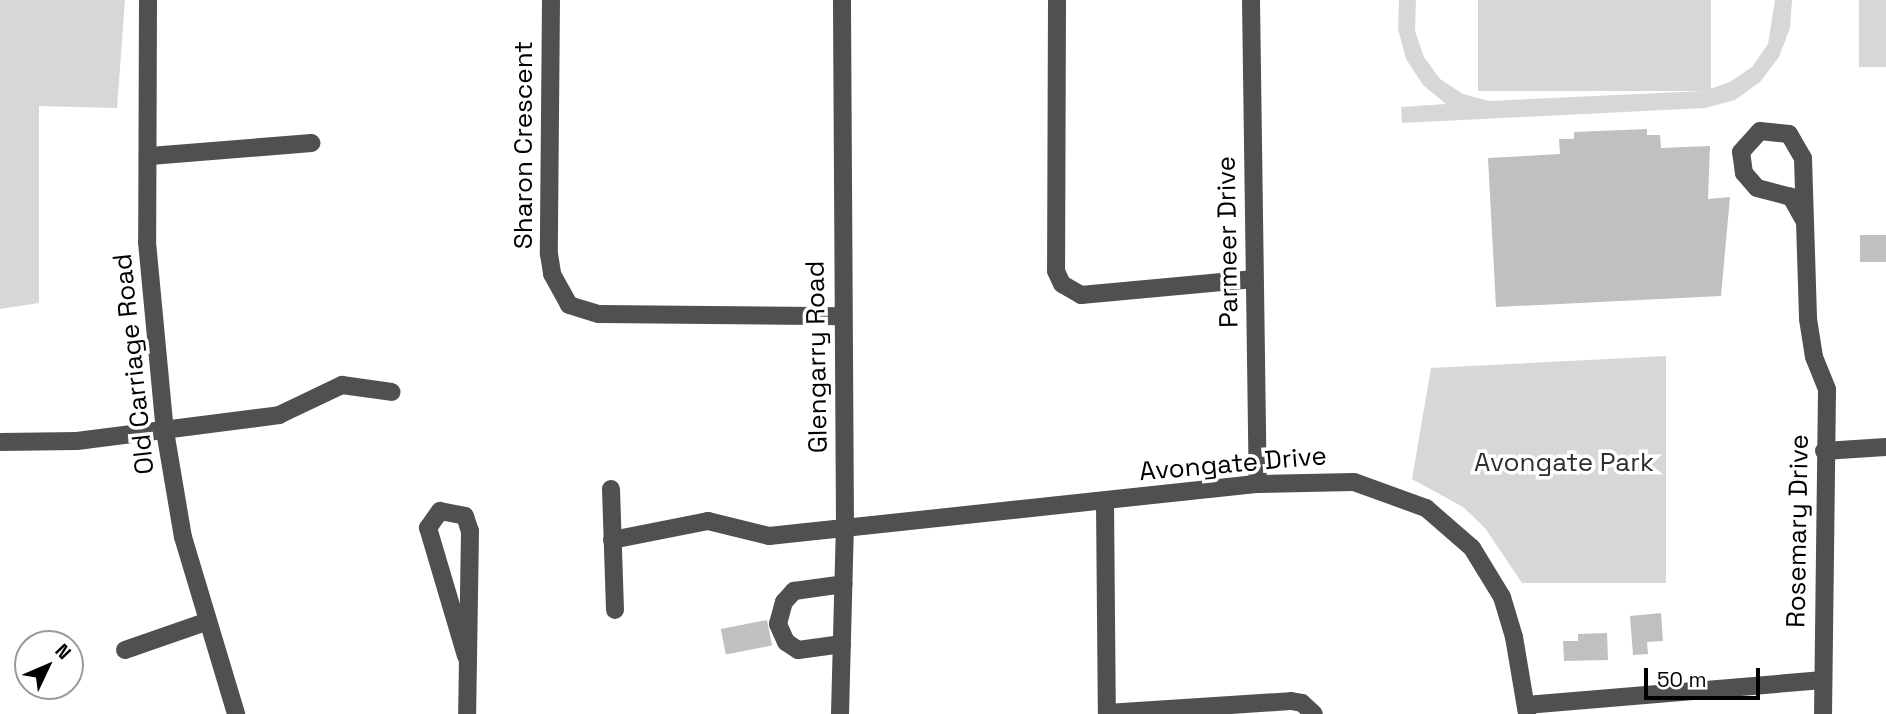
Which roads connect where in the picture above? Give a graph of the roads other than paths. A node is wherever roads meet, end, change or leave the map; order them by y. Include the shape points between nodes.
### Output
1 (148, 0) edge
2 (551, 0) edge
3 (842, 0) edge
4 (1057, 0) edge
5 (1251, 0) edge
6 (311, 144) dead end
7 (150, 156) junction
8 (1805, 222) junction
9 (1254, 279) junction
10 (843, 316) junction
11 (392, 392) dead end
12 (165, 431) junction
13 (0, 442) edge
14 (1886, 447) edge
15 (1824, 451) junction
16 (1258, 484) junction
17 (611, 489) dead end
18 (1104, 502) junction
19 (845, 527) junction
20 (612, 540) junction
21 (844, 584) junction
22 (614, 610) dead end
23 (206, 622) junction
24 (842, 644) junction
25 (125, 650) dead end
26 (466, 656) junction
27 (1823, 680) junction
28 (1527, 709) edge
29 (1107, 713) edge
30 (236, 714) edge
31 (467, 714) edge
32 (841, 714) edge
33 (1314, 714) edge
34 (1823, 714) edge

1 - 7 street, Old Carriage Road
2 - 10 street, Sharon Crescent via 549,254 552,274 569,305 599,314
3 - 10 street, Glengarry Road
4 - 9 street via 1056,271 1062,284 1081,295
5 - 9 street, Parmeer Drive
6 - 7 street
7 - 12 street, Old Carriage Road via 147,242
8 - 8 street via 1801,149 1789,134 1760,131 1741,152 1744,173 1756,188 1791,197
8 - 15 street, Rosemary Drive via 1808,319 1814,357 1827,390
9 - 16 street, Parmeer Drive
10 - 19 street, Glengarry Road
11 - 12 street via 342,385 279,415
12 - 13 street via 77,441
12 - 23 street, Old Carriage Road via 183,537
14 - 15 street
15 - 27 street, Rosemary Drive
16 - 18 street, Avongate Drive
16 - 28 street, Avongate Drive via 1354,482 1395,494 1439,516 1472,548 1493,578 1514,637
17 - 20 street
18 - 19 street, Avongate Drive
18 - 29 street
19 - 20 street, Avongate Drive via 769,536 708,521
19 - 21 street, Glengarry Road
20 - 22 street
21 - 24 street, Glengarry Road
21 - 24 street via 794,591 784,602 778,624 786,642 798,650
23 - 25 street
23 - 30 street, Old Carriage Road
24 - 32 street, Glengarry Road
26 - 26 street via 428,528 440,511 464,516 470,531
26 - 31 street
27 - 28 street
27 - 34 street, Rosemary Drive
29 - 33 street via 1291,701 1302,703

